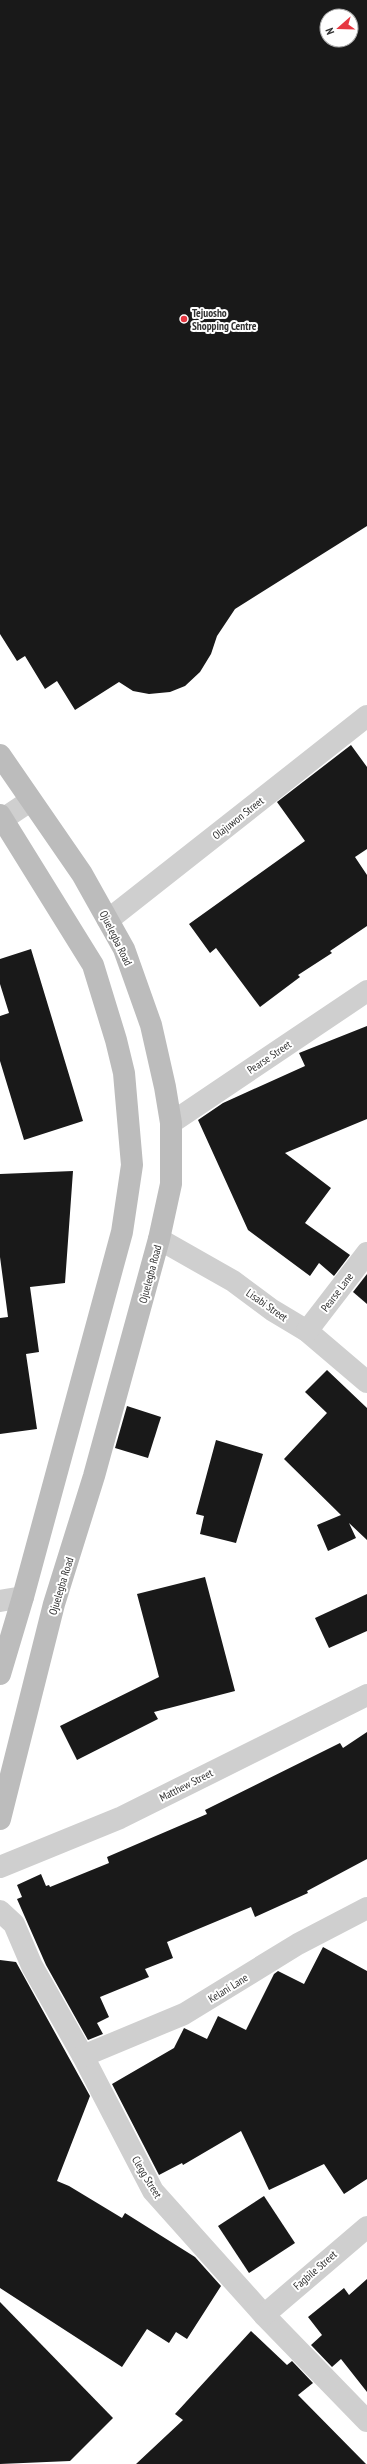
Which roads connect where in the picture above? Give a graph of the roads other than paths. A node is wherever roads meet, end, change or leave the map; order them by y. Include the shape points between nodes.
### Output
1 (367, 716) edge
2 (0, 755) edge
3 (30, 801) junction
4 (1, 818) edge
5 (108, 920) junction
6 (367, 991) edge
7 (171, 1123) junction
8 (159, 1239) junction
9 (367, 1254) edge
10 (307, 1331) junction
11 (367, 1382) edge
12 (24, 1597) junction
13 (0, 1601) edge
14 (0, 1674) edge
15 (367, 1695) edge
16 (0, 1819) edge
17 (0, 1867) edge
18 (367, 1908) edge
19 (0, 1911) edge
20 (83, 2056) junction
21 (367, 2227) edge
22 (264, 2315) junction
23 (367, 2421) edge

1 - 5 street, Olajuwon Street
2 - 3 main road, Ojuelegba Road
3 - 4 street
3 - 5 main road, Ojuelegba Road via 82,874
4 - 12 main road via 93,965 124,1073 132,1165 122,1232
5 - 7 main road, Ojuelegba Road via 124,949 151,1025
6 - 7 street, Pearse Street
7 - 8 main road, Ojuelegba Road via 171,1184
8 - 10 street, Lisabi Street via 233,1281 272,1310
8 - 16 main road, Ojuelegba Road via 94,1476 54,1604
9 - 10 street, Pearse Lane
10 - 11 street, Lisabi Street
12 - 13 street
12 - 14 main road
15 - 17 street, Matthew Street via 120,1818
18 - 20 street, Kelani Lane via 298,1944 184,2014
19 - 20 street, Clegg Street via 14,1924 32,1966
20 - 22 street, Clegg Street via 153,2191
21 - 22 street, Fagbile Street
22 - 23 street, Clegg Street

